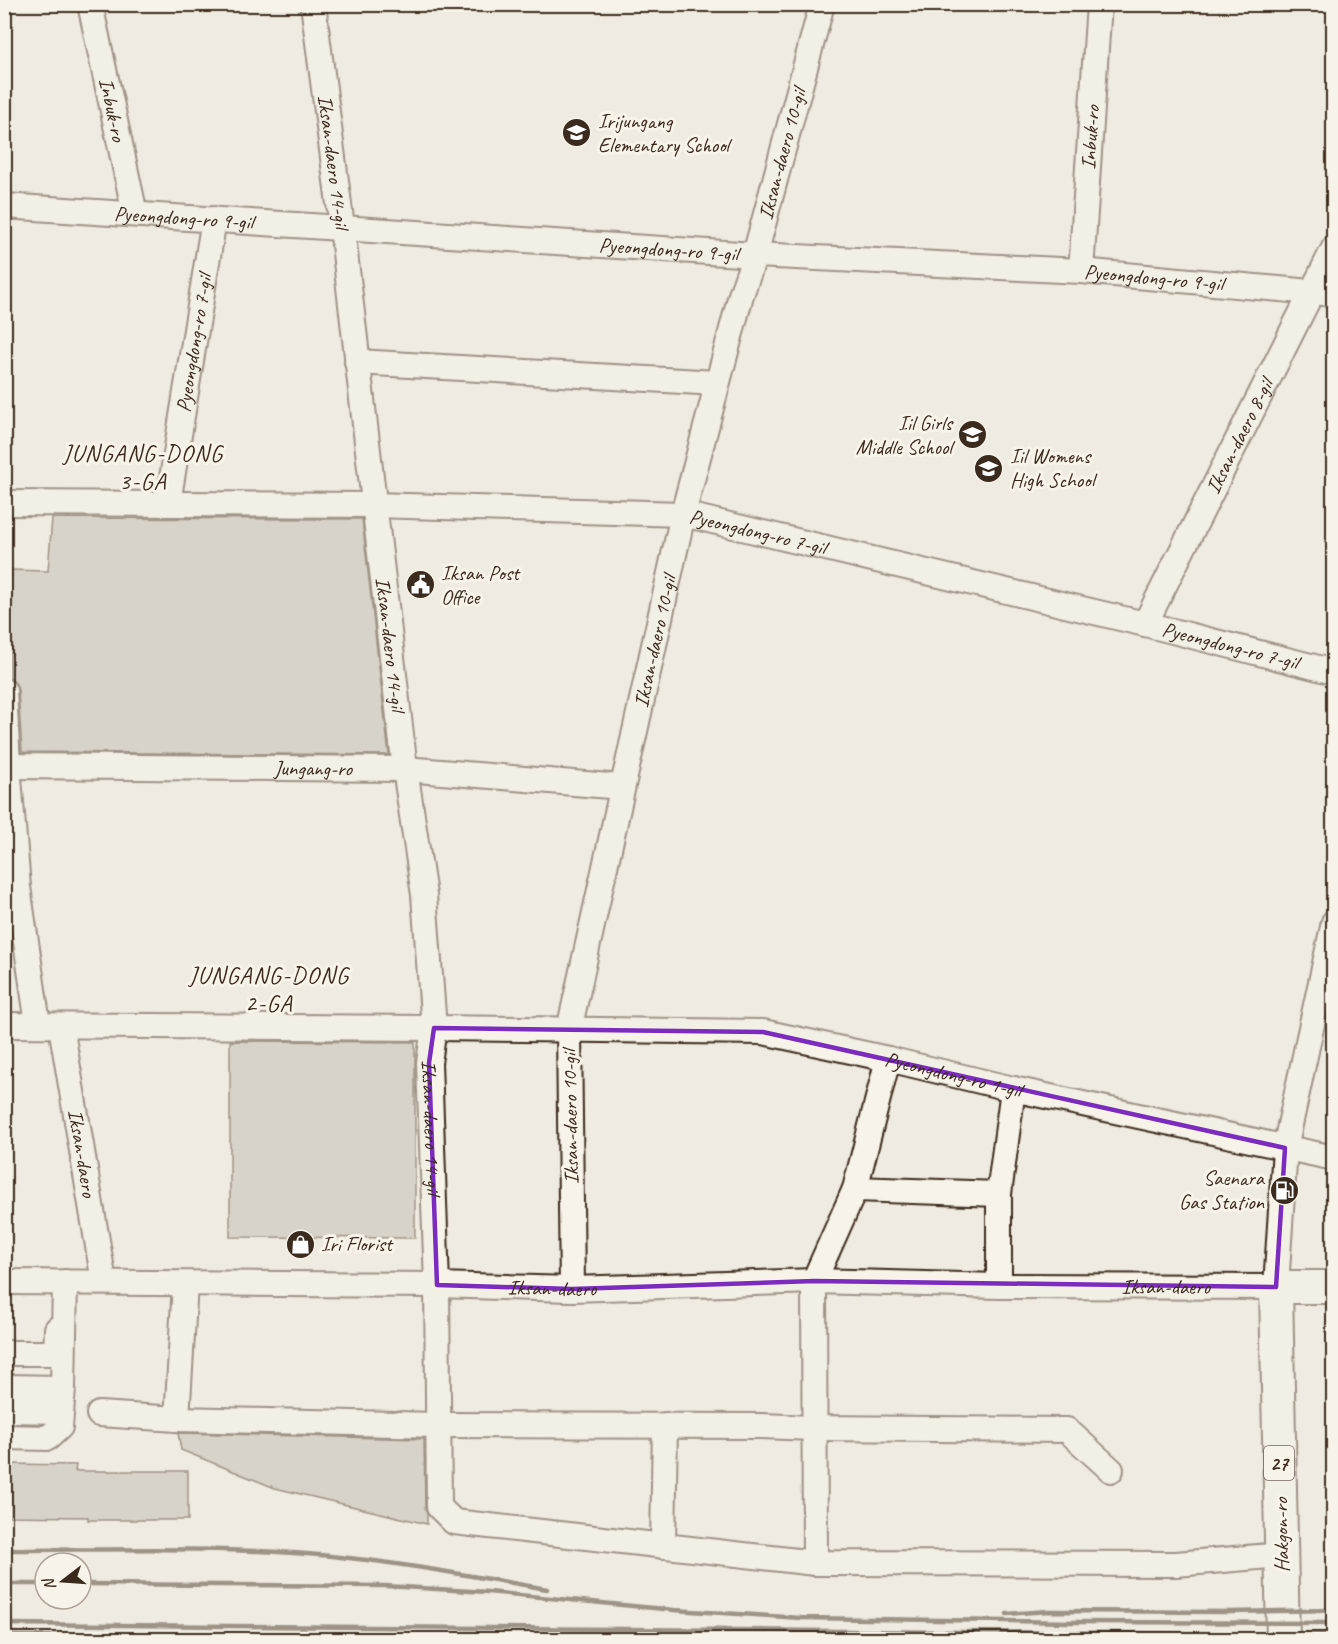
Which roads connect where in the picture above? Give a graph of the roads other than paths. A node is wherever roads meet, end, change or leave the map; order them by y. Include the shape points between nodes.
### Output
1 (90, 4) edge
2 (313, 4) edge
3 (822, 4) edge
4 (1100, 4) edge
5 (4, 206) edge
6 (135, 214) junction
7 (214, 219) junction
8 (342, 228) junction
9 (1334, 248) edge
10 (755, 255) junction
11 (1081, 271) junction
12 (1322, 294) edge
13 (357, 362) junction
14 (717, 383) junction
15 (4, 503) edge
16 (168, 503) junction
17 (373, 505) junction
18 (683, 514) junction
19 (1145, 624) junction
20 (1334, 672) edge
21 (4, 691) edge
22 (6, 766) edge
23 (405, 769) junction
24 (622, 787) junction
25 (1334, 922) edge
26 (1331, 948) edge
27 (4, 1025) edge
28 (49, 1025) junction
29 (434, 1028) junction
30 (569, 1030) junction
31 (888, 1059) junction
32 (1013, 1089) junction
33 (1285, 1148) junction
34 (1334, 1158) edge
35 (855, 1189) junction
36 (999, 1194) junction
37 (814, 1281) junction
38 (4, 1282) edge
39 (62, 1282) junction
40 (104, 1282) junction
41 (185, 1284) junction
42 (437, 1285) junction
43 (999, 1286) junction
44 (1276, 1287) junction
45 (1334, 1287) edge
46 (572, 1289) junction
47 (4, 1353) edge
48 (4, 1387) edge
49 (62, 1400) junction
50 (4, 1410) edge
51 (99, 1414) dead end
52 (177, 1419) junction
53 (438, 1425) junction
54 (665, 1425) junction
55 (814, 1428) junction
56 (4, 1437) edge
57 (1111, 1470) dead end
58 (663, 1546) junction
59 (1281, 1555) junction
60 (815, 1563) junction
61 (1283, 1640) edge

1 - 6 street, Inbuk-ro
2 - 8 street, Iksan-daero 14-gil
3 - 10 street, Iksan-daero 10-gil
4 - 11 street, Inbuk-ro
5 - 6 street, Pyeongdong-ro 9-gil
6 - 7 street, Pyeongdong-ro 9-gil
7 - 8 street, Pyeongdong-ro 9-gil
7 - 16 street, Pyeongdong-ro 7-gil
8 - 10 street, Pyeongdong-ro 9-gil
8 - 13 street, Iksan-daero 14-gil
9 - 12 street, Iksan-daero 8-gil
10 - 11 street, Pyeongdong-ro 9-gil
10 - 14 street, Iksan-daero 10-gil
11 - 12 street, Pyeongdong-ro 9-gil
12 - 19 street, Iksan-daero 8-gil
13 - 14 street
13 - 17 street, Iksan-daero 14-gil
14 - 18 street, Iksan-daero 10-gil
15 - 16 street, Pyeongdong-ro 7-gil
16 - 17 street, Pyeongdong-ro 7-gil
17 - 18 street, Pyeongdong-ro 7-gil
17 - 23 street, Iksan-daero 14-gil
18 - 19 street, Pyeongdong-ro 7-gil
18 - 24 street, Iksan-daero 10-gil
19 - 20 street, Pyeongdong-ro 7-gil
21 - 22 street, Iksan-daero
22 - 23 street, Jungang-ro
22 - 28 street, Iksan-daero via 18,887
23 - 24 street, Jungang-ro
23 - 29 street, Iksan-daero 14-gil via 424,895
24 - 30 street, Iksan-daero 10-gil
25 - 26 street
26 - 33 street
27 - 28 street
28 - 29 street
28 - 40 street, Iksan-daero
29 - 30 street
29 - 42 street, Iksan-daero 14-gil via 429,1062
30 - 31 street, Pyeongdong-ro 1-gil via 763,1032
30 - 46 street, Iksan-daero 10-gil
31 - 32 street, Pyeongdong-ro 1-gil
31 - 35 street
32 - 33 street, Pyeongdong-ro 1-gil
32 - 36 street
33 - 34 street, Pyeongdong-ro 1-gil
33 - 44 street
35 - 36 street
35 - 37 street
36 - 43 street
37 - 43 street, Iksan-daero
37 - 46 street, Iksan-daero
37 - 55 street
38 - 39 street, Iksan-daero
39 - 40 street, Iksan-daero
39 - 47 street via 56,1353
39 - 49 street
40 - 41 street, Iksan-daero
41 - 42 street, Iksan-daero
41 - 52 street
42 - 46 street, Iksan-daero
42 - 53 street, Iksan-daero 14-gil
43 - 44 street, Iksan-daero
44 - 45 main road, Iksan-daero
44 - 59 main road, Hakgon-ro / 27
48 - 49 street
49 - 50 street
49 - 56 street via 60,1427 48,1438
51 - 52 street
52 - 53 street
53 - 54 street
53 - 58 street, Iksan-daero 14-gil via 439,1508 454,1522
54 - 55 street
54 - 58 street
55 - 57 street via 1067,1430
55 - 60 street
58 - 60 street, Iksan-daero 14-gil
59 - 60 street, Iksan-daero 14-gil via 1176,1564
59 - 61 main road, Hakgon-ro / 27

